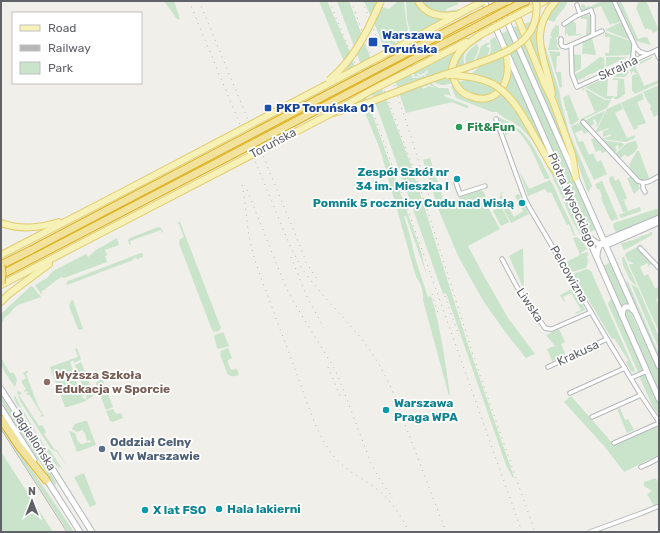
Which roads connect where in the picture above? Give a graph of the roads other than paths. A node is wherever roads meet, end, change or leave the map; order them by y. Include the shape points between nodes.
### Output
1 (381, 1) edge
2 (418, 1) edge
3 (484, 1) edge
4 (498, 1) edge
5 (506, 1) edge
6 (511, 1) edge
7 (536, 1) edge
8 (545, 1) edge
9 (556, 1) edge
10 (614, 1) edge
11 (522, 3) edge
12 (577, 5) dead end
13 (596, 9) dead end
14 (591, 10) junction
15 (460, 14) junction
16 (580, 14) junction
17 (565, 23) dead end
18 (602, 31) dead end
19 (480, 35) junction
20 (593, 36) junction
21 (561, 39) dead end
22 (634, 44) junction
23 (572, 45) junction
24 (505, 49) junction
25 (657, 50) edge
26 (566, 53) dead end
27 (572, 54) junction
28 (648, 54) junction
29 (659, 58) edge
30 (631, 62) junction
31 (443, 75) junction
32 (306, 96) junction
33 (553, 101) junction
34 (330, 114) junction
35 (496, 119) dead end
36 (583, 122) dead end
37 (659, 176) edge
38 (576, 178) junction
39 (564, 182) junction
40 (456, 183) dead end
41 (643, 183) junction
42 (485, 186) dead end
43 (645, 192) dead end
44 (81, 213) junction
45 (659, 218) edge
46 (659, 222) edge
47 (1, 224) edge
48 (587, 235) junction
49 (603, 243) junction
50 (640, 248) dead end
51 (1, 255) edge
52 (502, 259) dead end
53 (599, 262) junction
54 (1, 265) edge
55 (40, 268) junction
56 (659, 268) edge
57 (1, 275) edge
58 (1, 284) edge
59 (1, 302) edge
60 (591, 312) junction
61 (635, 312) junction
62 (622, 315) junction
63 (607, 339) junction
64 (659, 366) edge
65 (548, 367) dead end
66 (625, 368) junction
67 (647, 371) junction
68 (631, 378) junction
69 (1, 389) edge
70 (570, 393) dead end
71 (641, 395) junction
72 (659, 399) edge
73 (1, 408) edge
74 (592, 417) dead end
75 (2, 420) edge
76 (659, 422) edge
77 (614, 443) dead end
78 (659, 458) edge
79 (641, 467) dead end
80 (46, 480) junction
81 (659, 506) edge
82 (80, 532) edge
83 (92, 532) edge
84 (590, 532) edge

1 - 32 main road, bridge via 348,62
2 - 15 main road via 425,10 435,15
3 - 15 main road, bridge
3 - 24 main road, Piotra Wysockiego
4 - 38 main road, Piotra Wysockiego
5 - 54 highway, Toruńska, bridge
6 - 33 main road
7 - 31 main road, bridge via 535,23 521,43 498,57
8 - 19 main road, Toruńska, bridge
9 - 33 main road via 540,29 542,54
10 - 22 street
11 - 57 highway, Toruńska, bridge
12 - 16 street
13 - 14 street
14 - 16 street
14 - 20 street
15 - 32 main road, bridge
16 - 17 street
18 - 20 street
19 - 24 main road via 466,45 454,62 452,74 463,93 482,99 496,94 503,87 508,63
19 - 34 main road, Toruńska, bridge
20 - 23 street
21 - 23 street via 562,46
22 - 28 street via 638,51
22 - 30 street
23 - 27 street
24 - 39 main road, Piotra Wysockiego
25 - 28 street, Skrajna
25 - 29 street
26 - 27 street
27 - 30 street, Skrajna via 572,74 577,87
28 - 30 street, Skrajna
31 - 34 main road, bridge
31 - 39 main road, bridge via 472,76 494,84 502,90 514,102 551,165
32 - 44 main road, bridge
33 - 38 main road via 572,154
34 - 55 main road, Toruńska, bridge via 72,248
35 - 60 street, Pelcowizna via 525,199
36 - 41 street via 637,181
37 - 41 street
38 - 49 main road, Piotra Wysockiego
39 - 48 main road, Piotra Wysockiego
40 - 42 street via 460,194
41 - 43 street
44 - 47 main road via 39,227 21,228
44 - 51 main road
45 - 49 main road
46 - 49 main road via 610,244
48 - 49 main road via 593,241
48 - 53 main road, Piotra Wysockiego
49 - 53 main road via 597,252
49 - 61 main road, Piotra Wysockiego
50 - 56 street
52 - 60 street, Liwska via 517,287 545,328 552,329
53 - 62 main road, Piotra Wysockiego
54 - 58 highway, bridge
55 - 58 main road, Toruńska
55 - 59 main road
60 - 63 street, Pelcowizna
61 - 62 main road via 627,307 623,309
61 - 64 main road, Piotra Wysockiego
62 - 67 main road, Piotra Wysockiego
63 - 65 street, Krakusa
63 - 66 street, Pelcowizna
66 - 68 street, Pelcowizna
66 - 70 street
67 - 68 street
67 - 72 main road, Piotra Wysockiego
68 - 71 street, Pelcowizna
69 - 83 main road, Jagiellońska
71 - 74 street
71 - 76 street, Pelcowizna
73 - 80 main road, Jagiellońska
75 - 80 highway
76 - 77 street
78 - 79 street
80 - 82 main road, Jagiellońska
81 - 84 street

